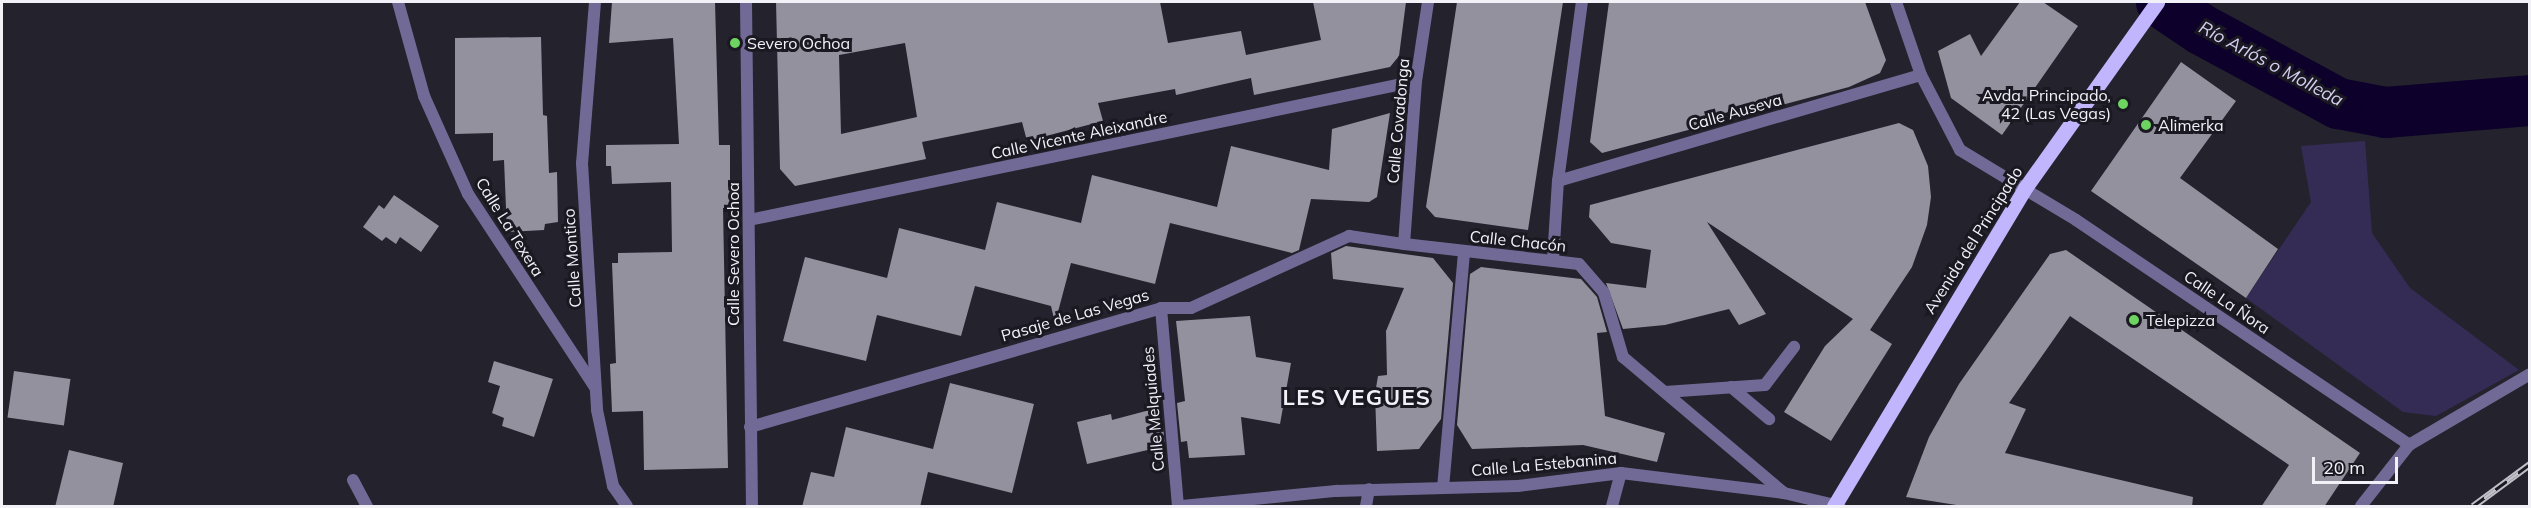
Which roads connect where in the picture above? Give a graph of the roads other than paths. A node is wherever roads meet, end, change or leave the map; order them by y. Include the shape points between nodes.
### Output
1 (398, 2) edge
2 (596, 2) edge
3 (746, 2) edge
4 (1428, 2) edge
5 (1582, 2) edge
6 (1896, 2) edge
7 (2157, 2) edge
8 (1922, 75) junction
9 (1416, 81) junction
10 (1558, 181) junction
11 (2025, 188) junction
12 (749, 220) junction
13 (1404, 244) junction
14 (1464, 251) junction
15 (1553, 260) junction
16 (1161, 308) junction
17 (1794, 347) dead end
18 (2529, 374) edge
19 (1731, 387) junction
20 (596, 388) junction
21 (1665, 392) junction
22 (1769, 419) dead end
23 (750, 427) junction
24 (2409, 445) junction
25 (1621, 473) junction
26 (353, 480) dead end
27 (1443, 488) junction
28 (1369, 489) junction
29 (1784, 493) junction
30 (1836, 506) edge
31 (367, 507) edge
32 (627, 507) edge
33 (752, 507) edge
34 (1180, 507) edge
35 (1366, 507) edge
36 (1612, 507) edge
37 (2361, 507) edge

1 - 20 street, Calle La Texera via 424,96 468,194
2 - 20 street, Calle Montico via 582,163
3 - 12 street, Calle Severo Ochoa
4 - 9 street, Calle Covadonga
5 - 10 street
6 - 8 street, Calle La Ñora
7 - 11 main road, Avenida del Principado
8 - 10 street, Calle Auseva
8 - 11 street, Calle La Ñora via 1960,150
9 - 12 street, Calle Vicente Aleixandre
9 - 13 street, Calle Covadonga
10 - 15 street
11 - 24 street, Calle La Ñora
11 - 30 main road, Avenida del Principado
12 - 23 street, Calle Severo Ochoa
13 - 14 street, Calle Chacón
13 - 16 street, Pasaje de Las Vegas via 1348,236 1191,308
14 - 15 street, Calle Chacón
14 - 27 street
15 - 21 street, Calle Chacón via 1579,264 1604,293 1623,357
16 - 23 street, Pasaje de Las Vegas
16 - 34 street, Calle Melquiades
17 - 19 street via 1765,385
18 - 24 street
19 - 21 street
19 - 22 street
20 - 32 street, Calle Montico via 613,486
21 - 29 street, Calle Chacón
23 - 33 street, Calle Severo Ochoa
24 - 37 street
25 - 27 street, Calle La Estebanina via 1518,486
25 - 29 street, Calle La Estebanina
25 - 36 street
26 - 31 street
27 - 28 street, Calle La Estebanina
28 - 34 street, Calle La Estebanina
28 - 35 street
29 - 30 street, Calle La Estebanina

